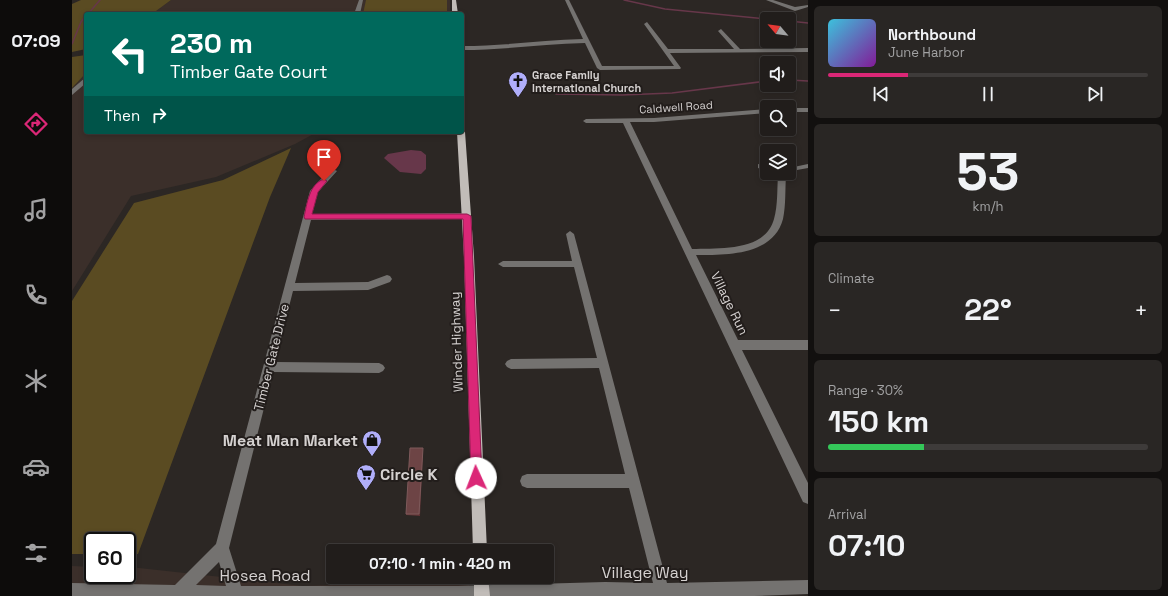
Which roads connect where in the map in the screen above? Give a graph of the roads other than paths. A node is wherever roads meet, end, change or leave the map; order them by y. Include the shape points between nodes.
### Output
1 (361, 0) edge
2 (454, 0) edge
3 (567, 0) edge
4 (768, 0) edge
5 (808, 6) edge
6 (358, 12) edge
7 (455, 12) edge
8 (647, 24) dead end
9 (721, 31) dead end
10 (587, 42) junction
11 (464, 48) edge
12 (808, 50) edge
13 (666, 51) junction
14 (739, 51) junction
15 (84, 81) edge
16 (72, 93) edge
17 (796, 110) edge
18 (808, 110) edge
19 (760, 111) edge
20 (586, 121) dead end
21 (626, 121) junction
22 (461, 134) edge
23 (808, 166) edge
24 (796, 168) edge
25 (333, 171) dead end
26 (783, 180) edge
27 (467, 216) junction
28 (308, 217) junction
29 (570, 234) dead end
30 (690, 252) junction
31 (503, 264) dead end
32 (578, 264) junction
33 (388, 279) dead end
34 (289, 287) junction
35 (735, 345) junction
36 (808, 345) edge
37 (603, 363) junction
38 (511, 364) dead end
39 (269, 366) junction
40 (379, 368) dead end
41 (527, 481) dead end
42 (633, 481) junction
43 (808, 497) edge
44 (480, 544) edge
45 (222, 548) junction
46 (481, 584) edge
47 (808, 587) edge
48 (72, 591) edge
49 (179, 592) junction
50 (662, 592) junction
51 (236, 593) junction
52 (482, 595) edge

1 - 6 street
2 - 7 main road
3 - 10 street
4 - 5 street via 795,9
8 - 13 street
9 - 14 street
10 - 11 street
10 - 13 street via 600,68 678,68
12 - 14 street
13 - 14 street
15 - 16 street
17 - 18 street
19 - 21 street, Caldwell Road
20 - 21 street, Caldwell Road
21 - 30 street, Village Run
22 - 27 main road, Winder Highway
23 - 24 street
25 - 28 street, Timber Gate Drive via 314,191
26 - 30 street via 778,222 769,237 750,248 737,251
27 - 28 street
27 - 44 main road, Winder Highway
28 - 34 street, Timber Gate Drive
29 - 32 street
30 - 35 street, Village Run
31 - 32 street
32 - 37 street
33 - 34 street via 368,286
34 - 39 street, Timber Gate Drive
35 - 36 street
35 - 43 street, Village Run
37 - 38 street
37 - 42 street
39 - 40 street
39 - 45 street, Timber Gate Drive
41 - 42 street
42 - 50 street
45 - 49 street, Timber Gate Drive
45 - 51 street
46 - 52 main road
47 - 50 street, Village Way
48 - 49 street, Hosea Road
49 - 51 street, Hosea Road
50 - 52 street, Village Way via 605,590
51 - 52 street, Hosea Road

